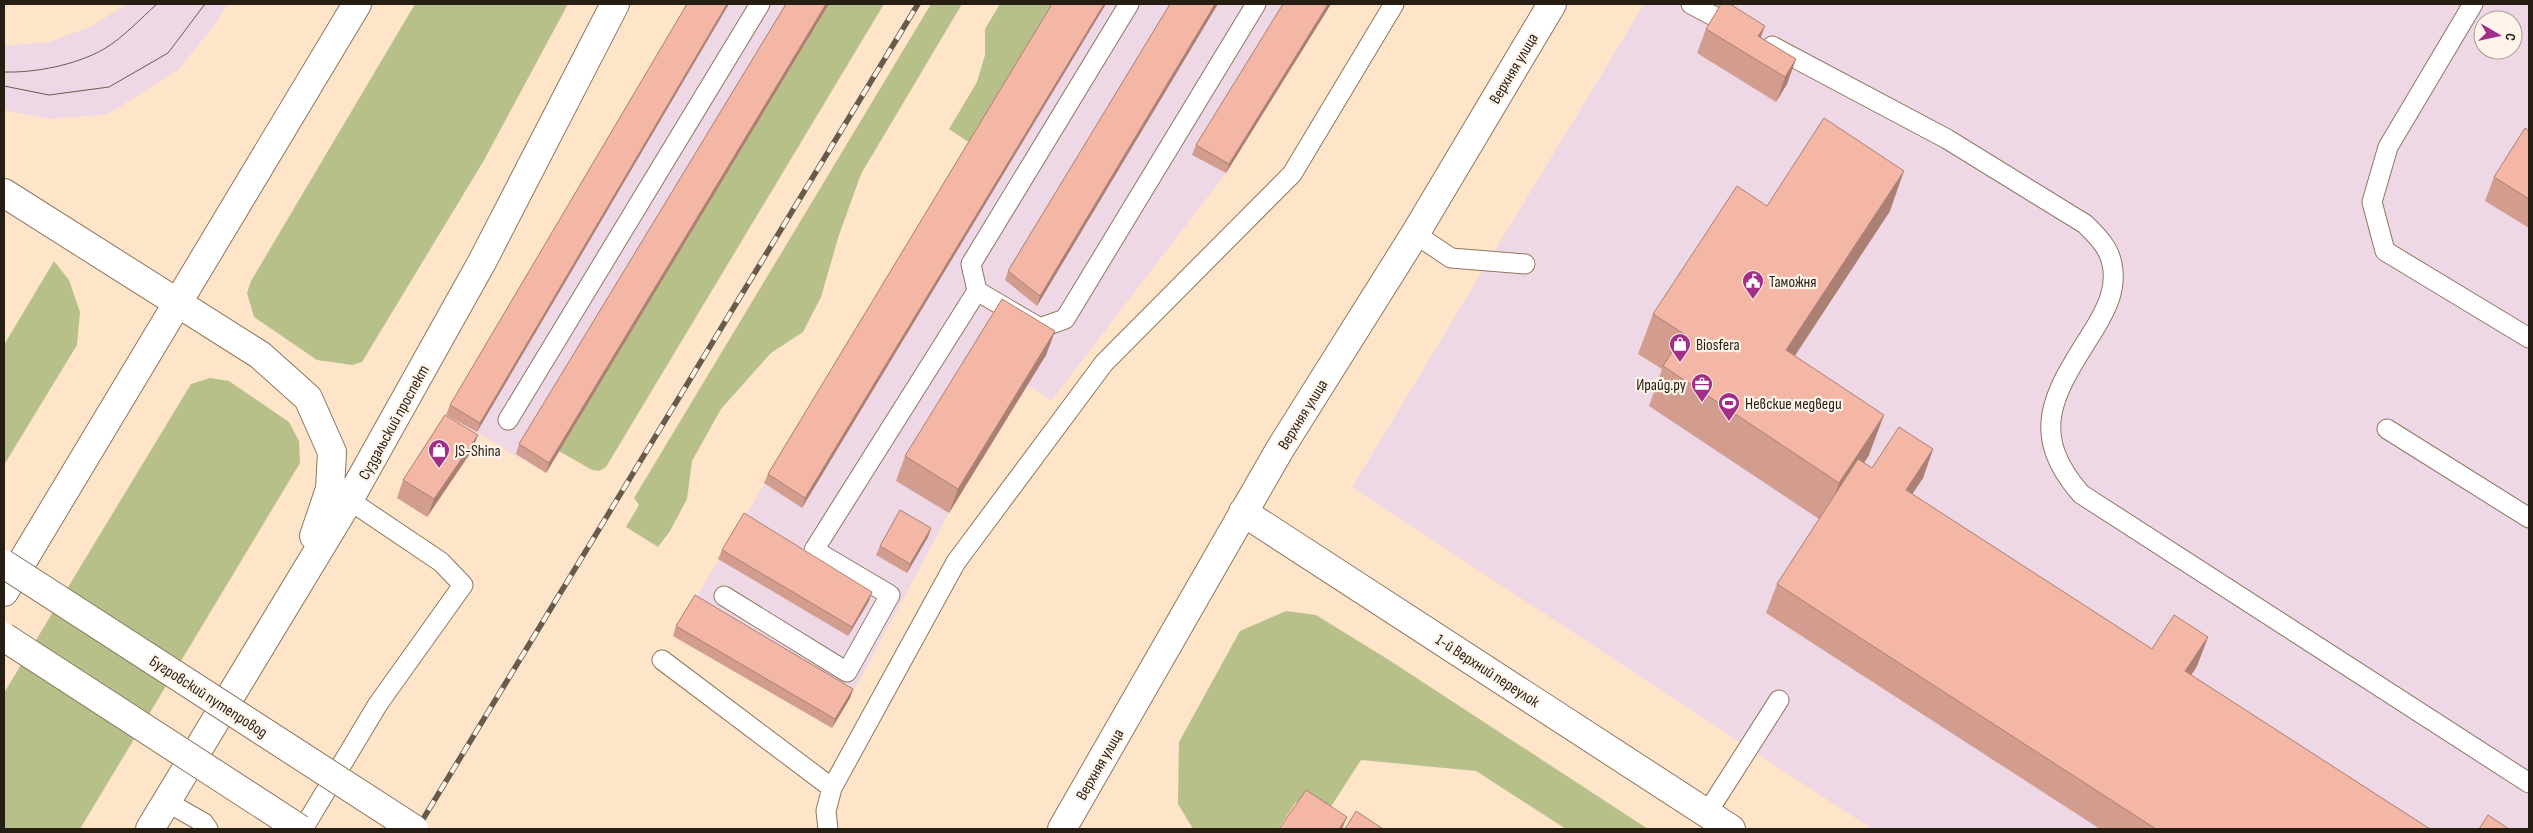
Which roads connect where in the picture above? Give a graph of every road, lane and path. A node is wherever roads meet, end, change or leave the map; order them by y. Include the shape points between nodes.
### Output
1 (357, 4) edge
2 (615, 4) edge
3 (760, 4) edge
4 (1129, 4) edge
5 (1256, 4) edge
6 (1394, 4) edge
7 (1552, 4) edge
8 (1691, 4) edge
9 (2473, 4) edge
10 (4, 193) edge
11 (1415, 234) junction
12 (1525, 264) dead end
13 (977, 291) junction
14 (177, 303) junction
15 (2529, 338) edge
16 (508, 420) dead end
17 (2386, 429) dead end
18 (349, 500) junction
19 (1243, 512) junction
20 (2529, 518) edge
21 (4, 564) edge
22 (299, 580) junction
23 (4, 592) edge
24 (724, 596) dead end
25 (4, 638) edge
26 (662, 660) dead end
27 (1778, 700) dead end
28 (2529, 783) edge
29 (832, 788) junction
30 (167, 802) junction
31 (1707, 814) junction
32 (150, 829) edge
33 (208, 829) edge
34 (302, 829) edge
35 (414, 829) edge
36 (828, 829) edge
37 (1062, 829) edge
38 (1731, 829) edge

1 - 14 main road
2 - 18 main road, Суздальский проспект via 482,262
3 - 16 lane
4 - 13 lane via 970,264
5 - 13 lane via 1065,319 1040,328
6 - 29 lane via 1292,174 1104,363 956,562
7 - 11 main road, Верхняя улица
8 - 28 lane via 1947,139 2085,224 2102,241 2112,263 2114,286 2108,307 2064,379 2054,402 2051,426 2053,451 2064,475 2081,494
9 - 15 lane via 2388,147 2372,202 2385,252
10 - 14 main road
11 - 12 lane via 1451,258
11 - 19 main road, Верхняя улица
13 - 24 lane via 814,550 890,594 847,672
14 - 22 main road via 260,355 289,379 308,398 322,425 332,452 330,489
14 - 23 main road
17 - 20 lane
18 - 22 main road, Суздальский проспект
18 - 34 lane via 441,562 463,585 378,704
19 - 31 main road, 1-й Верхний переулок
19 - 37 main road, Верхняя улица
21 - 35 main road, Бугровский путепровод, bridge
22 - 30 main road, Суздальский проспект
25 - 34 main road, bridge
26 - 29 lane
27 - 31 lane
29 - 36 lane via 826,811
30 - 32 main road, Суздальский проспект
30 - 33 lane via 204,823
31 - 38 main road, 1-й Верхний переулок

